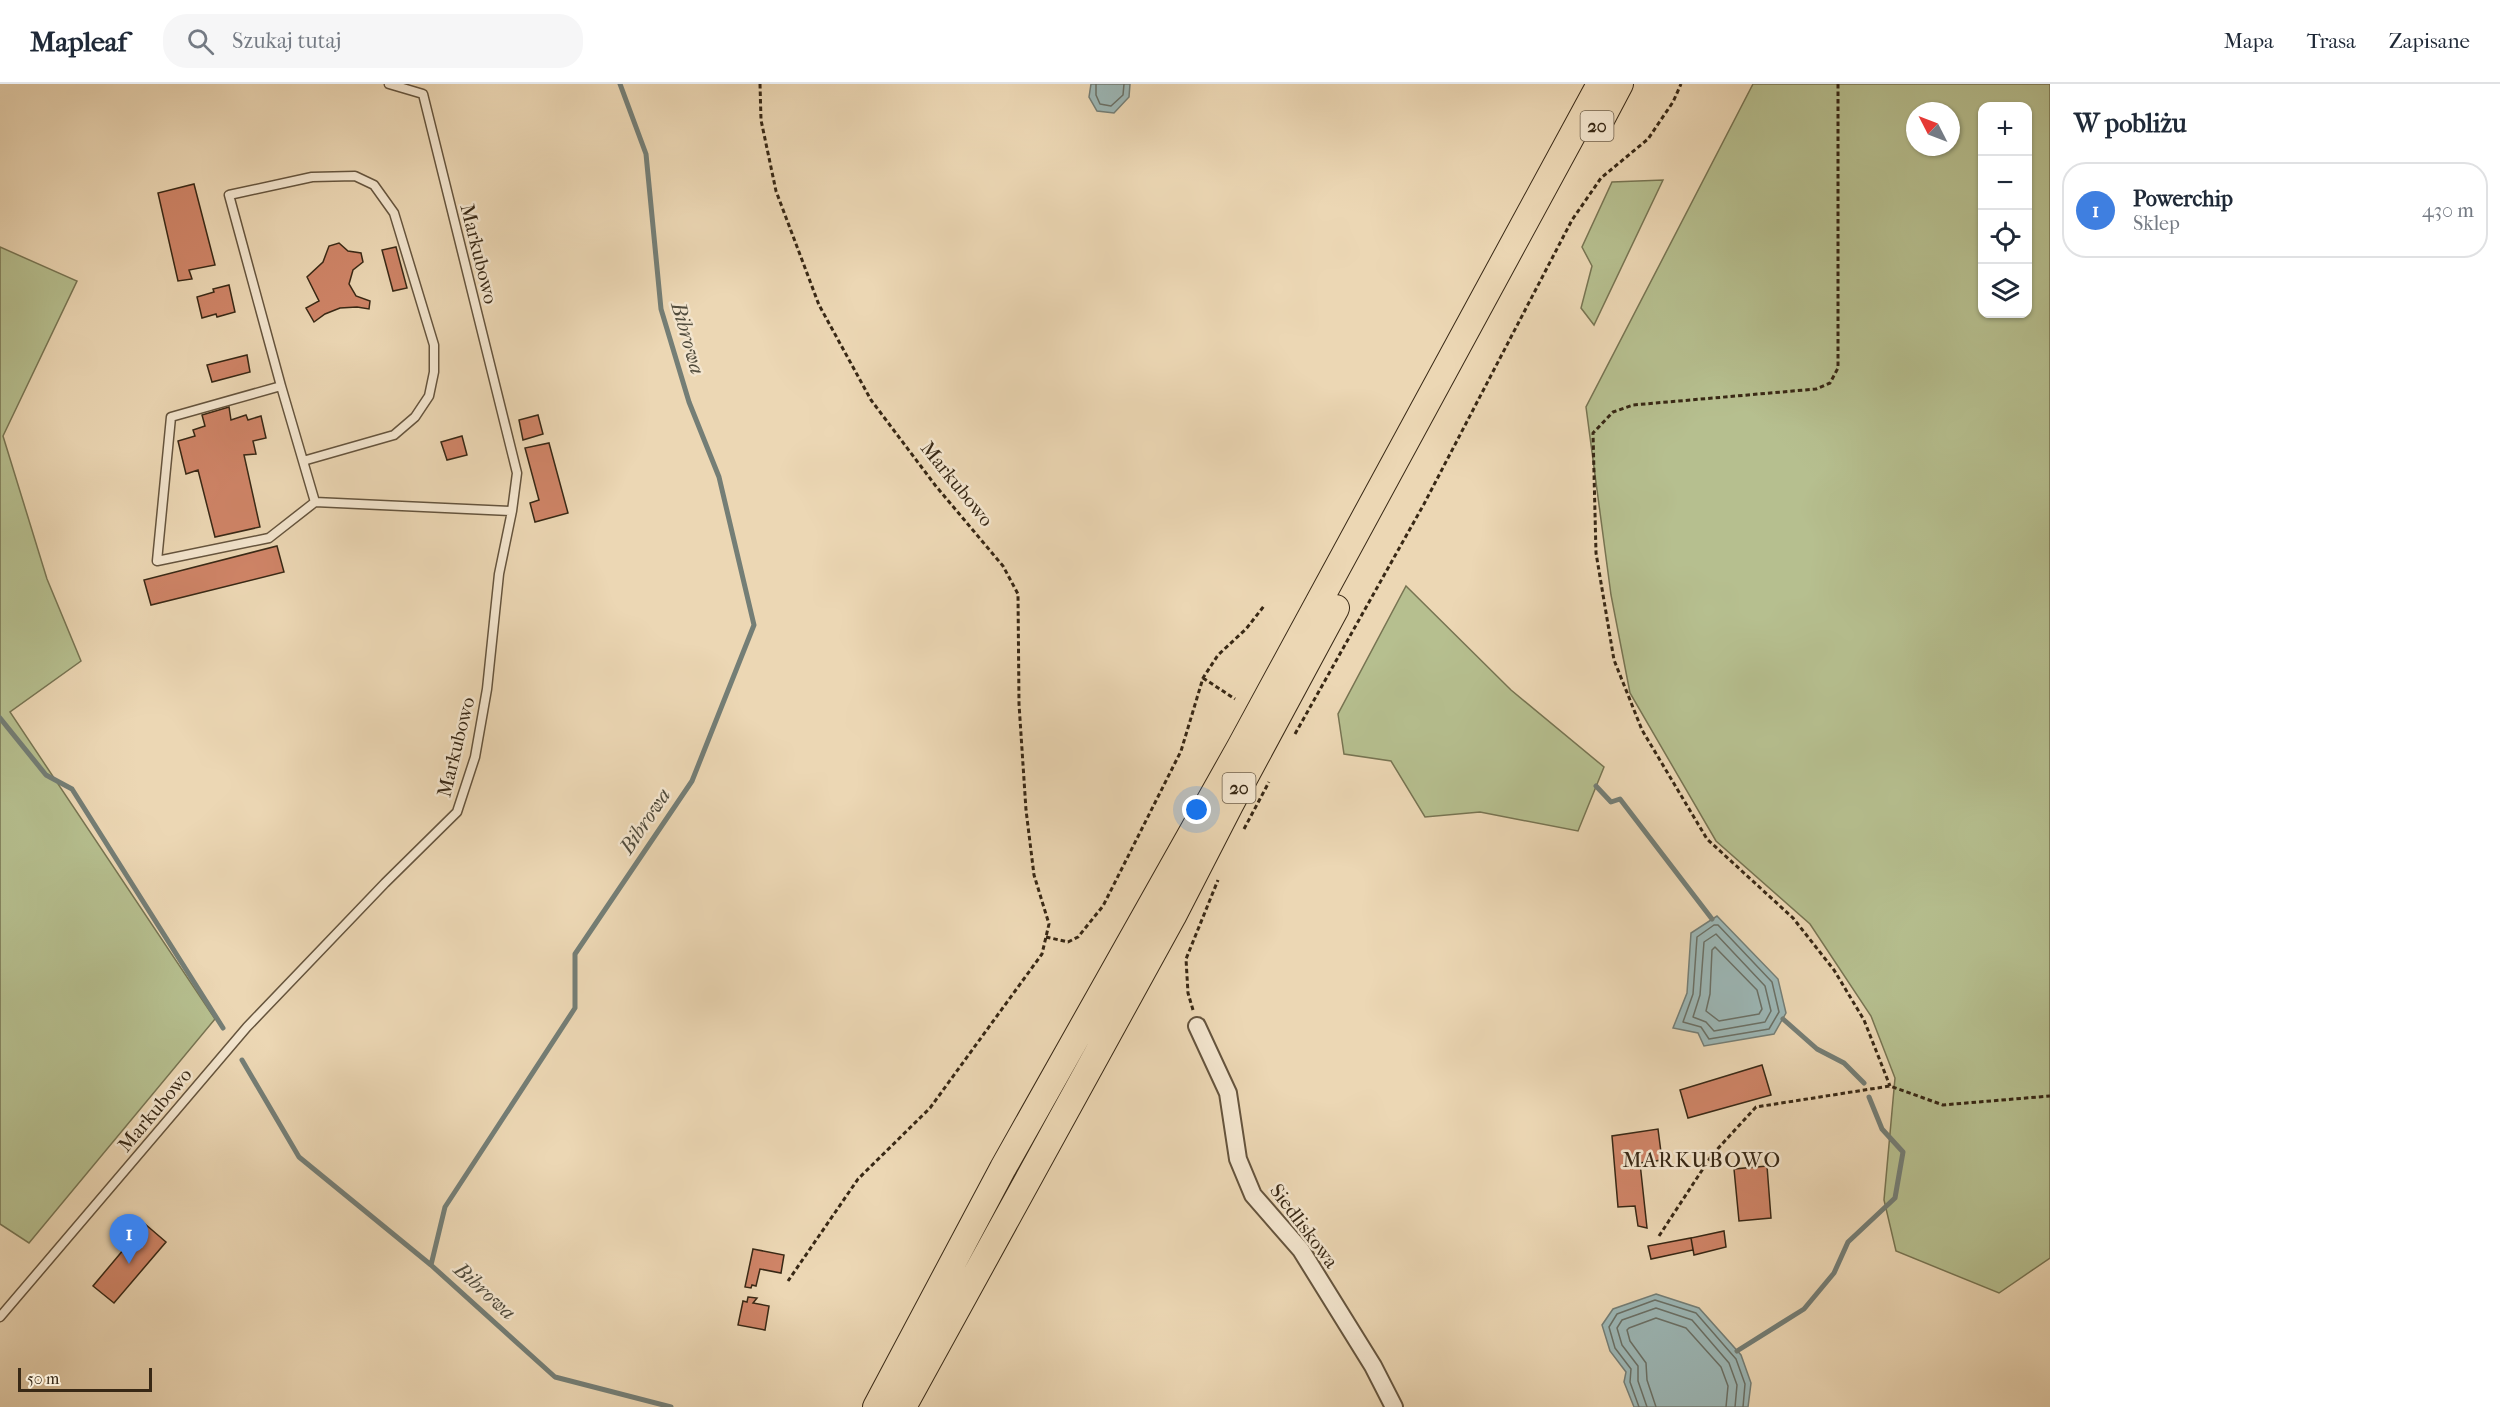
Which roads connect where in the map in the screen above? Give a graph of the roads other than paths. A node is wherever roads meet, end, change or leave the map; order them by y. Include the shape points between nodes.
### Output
1 (390, 84) edge
2 (421, 84) edge
3 (1600, 84) edge
4 (1620, 84) edge
5 (423, 94) junction
6 (280, 386) junction
7 (303, 461) junction
8 (315, 502) junction
9 (512, 511) junction
10 (1197, 1026) road end
11 (0, 1317) edge
12 (908, 1345) junction
13 (867, 1407) edge
14 (876, 1407) edge
15 (903, 1407) edge
16 (1394, 1407) edge

1 - 5 lane
2 - 5 lane, Markubowo
3 - 12 main road, 20 via 1256,718
4 - 15 main road, 20 via 1168,926
5 - 9 lane, Markubowo via 517,473
6 - 7 lane
6 - 7 lane via 230,195 312,177 355,176 374,185 394,213 434,345 434,372 429,396 415,417 394,435
6 - 8 lane via 171,417 157,561 269,538
7 - 8 lane
8 - 9 lane
9 - 11 lane, Markubowo via 499,574 487,689 475,757 457,812 247,1027
10 - 16 street, Siedliskowa via 1228,1093 1238,1160 1253,1195 1301,1250
12 - 13 main road
12 - 14 main road, 20

